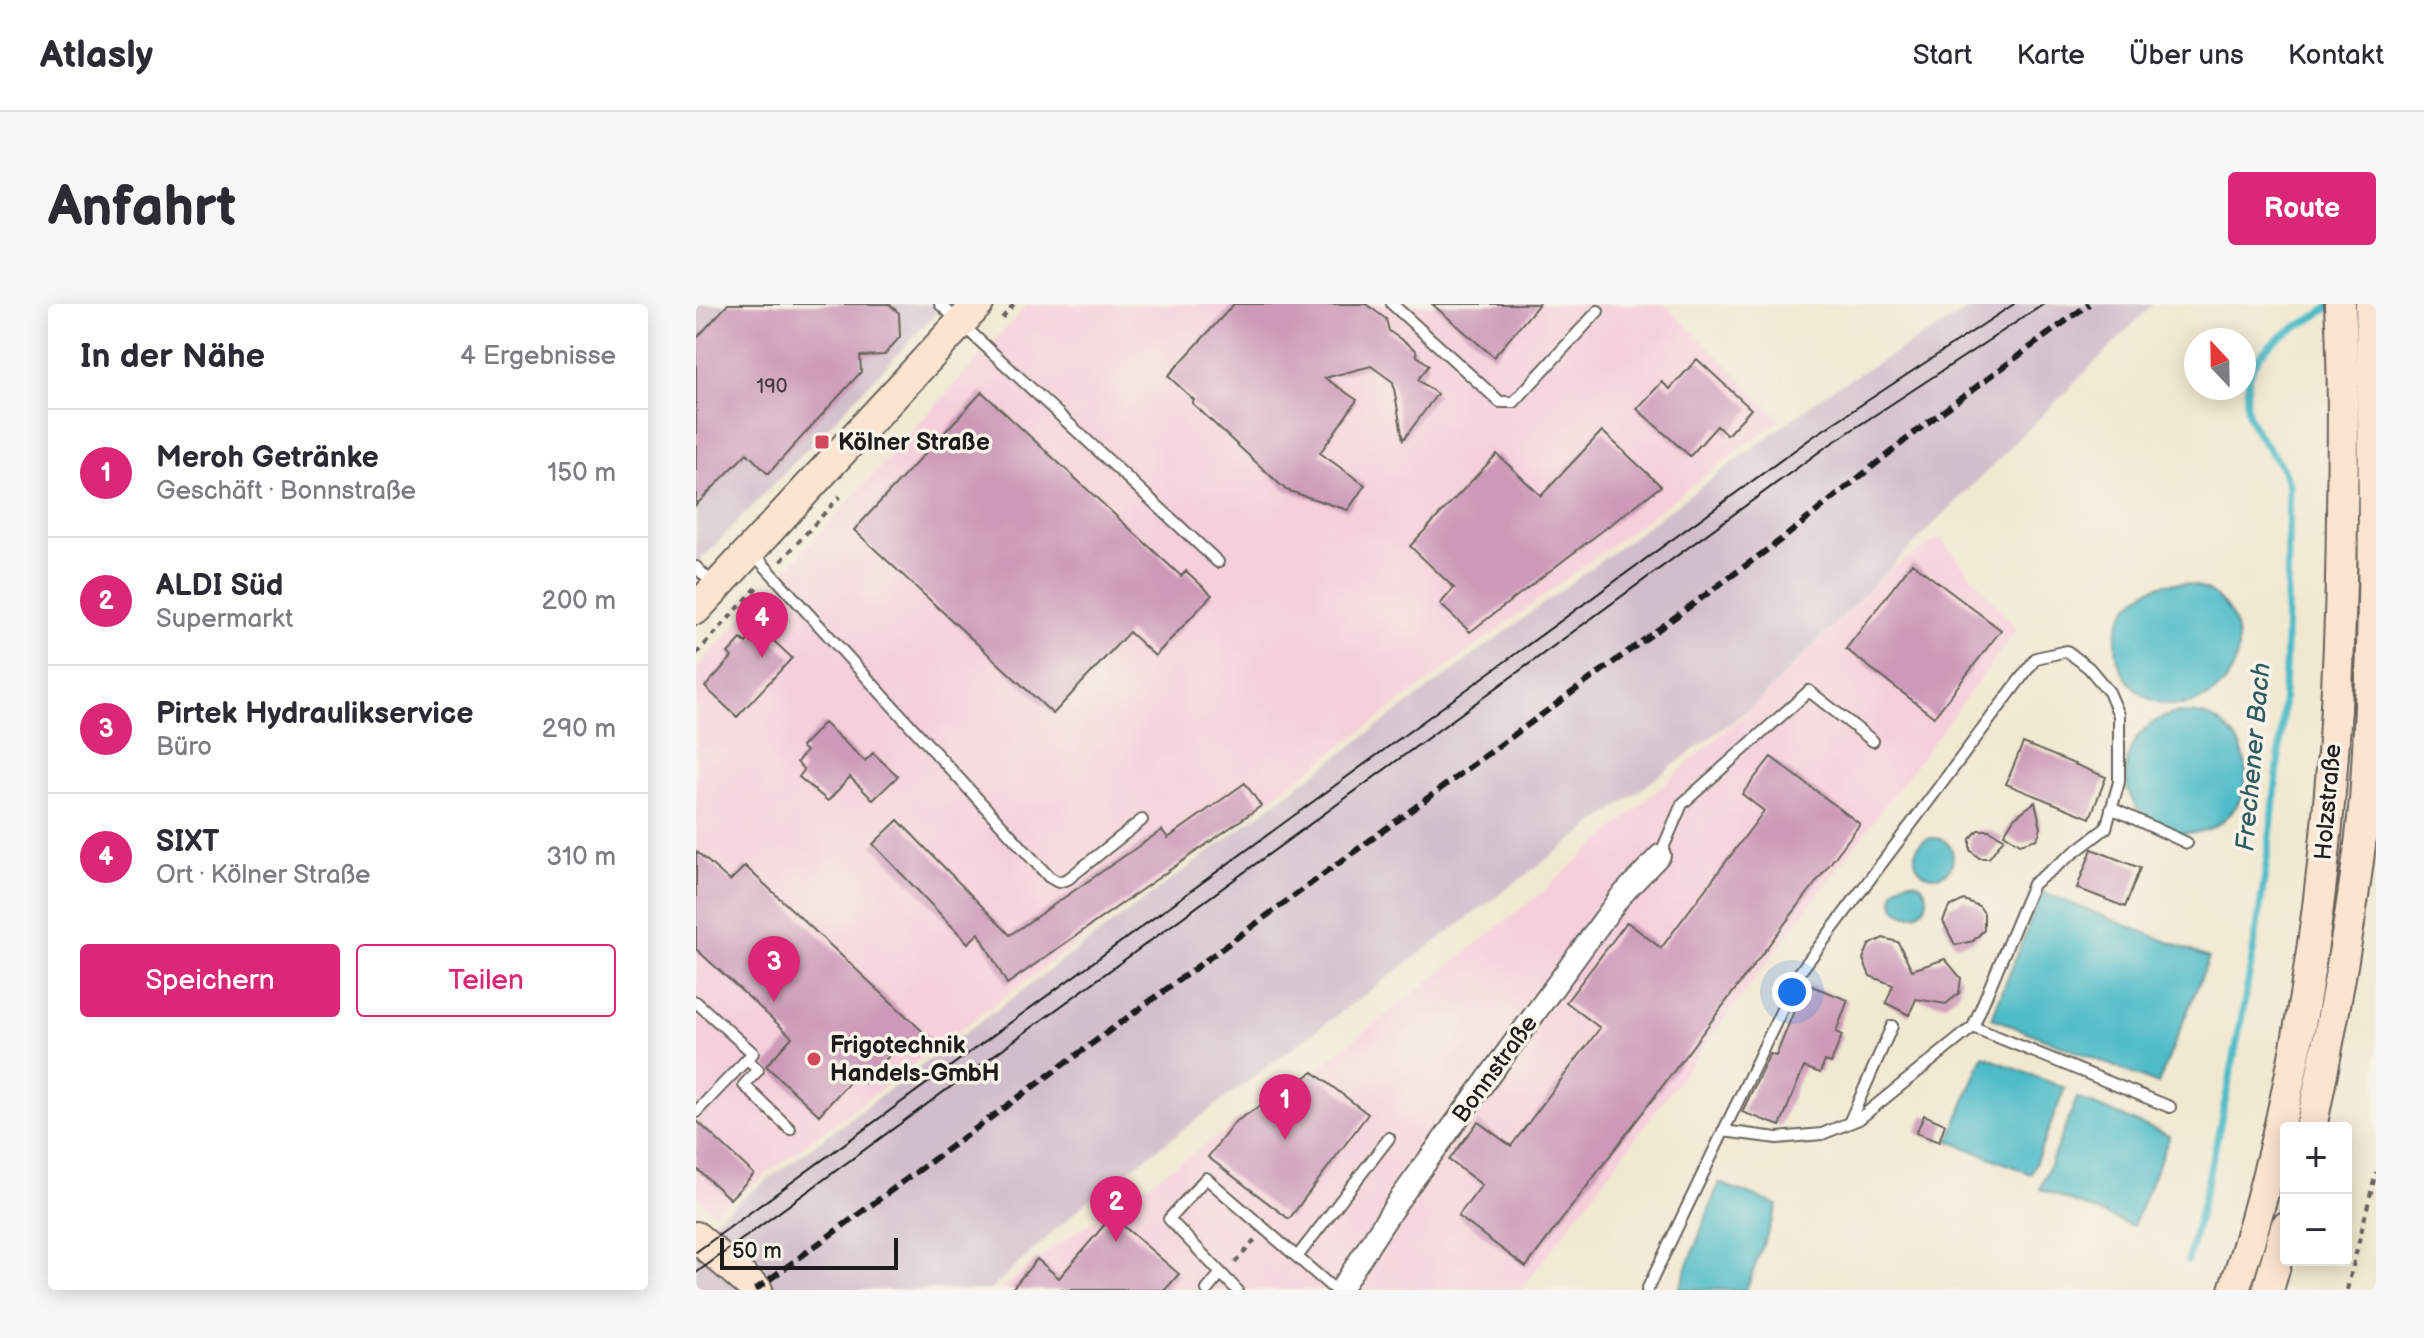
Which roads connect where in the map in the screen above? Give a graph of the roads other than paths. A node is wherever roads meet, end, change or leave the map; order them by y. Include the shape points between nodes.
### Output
1 (1392, 304) edge
2 (2371, 304) edge
3 (959, 311) edge
4 (1598, 311) dead end
5 (2340, 316) edge
6 (750, 551) junction
7 (1218, 562) dead end
8 (703, 588) edge
9 (1873, 741) dead end
10 (2111, 808) junction
11 (1142, 820) dead end
12 (2187, 843) dead end
13 (1660, 855) joint
14 (696, 1002) edge
15 (1892, 1026) dead end
16 (1973, 1027) junction
17 (747, 1059) junction
18 (2170, 1107) dead end
19 (696, 1112) edge
20 (2312, 1122) edge
21 (1849, 1123) junction
22 (790, 1129) dead end
23 (1723, 1131) junction
24 (1389, 1138) dead end
25 (696, 1237) edge
26 (2280, 1248) edge
27 (1297, 1257) junction
28 (1222, 1275) junction
29 (757, 1290) edge
30 (1207, 1290) edge
31 (1237, 1290) edge
32 (1337, 1290) edge
33 (1647, 1290) edge
34 (2234, 1290) edge
35 (2268, 1290) edge

1 - 4 lane via 1500,402 1514,402
2 - 20 main road, Holzstraße via 2374,609 2365,799 2346,940
3 - 6 main road
3 - 7 lane
5 - 34 main road, Holzstraße via 2342,615 2331,790 2299,1020 2273,1148
6 - 8 main road
6 - 11 lane via 1049,877 1058,882 1068,879
9 - 13 lane via 1809,691 1682,804
10 - 12 lane
10 - 16 lane via 2106,828 2033,884
10 - 23 lane via 2121,748 2119,715 2109,692 2067,651 2036,658 1800,972
13 - 32 street, Bonnstraße via 1620,897
14 - 17 lane via 753,1053
15 - 21 lane
16 - 18 lane
16 - 21 lane
17 - 19 lane
17 - 22 lane via 758,1070 744,1085
21 - 23 lane via 1822,1134 1777,1138
23 - 33 lane
24 - 27 lane
25 - 29 main road
26 - 35 main road
27 - 28 lane via 1206,1178 1169,1219
27 - 32 lane
28 - 30 lane
28 - 31 lane

